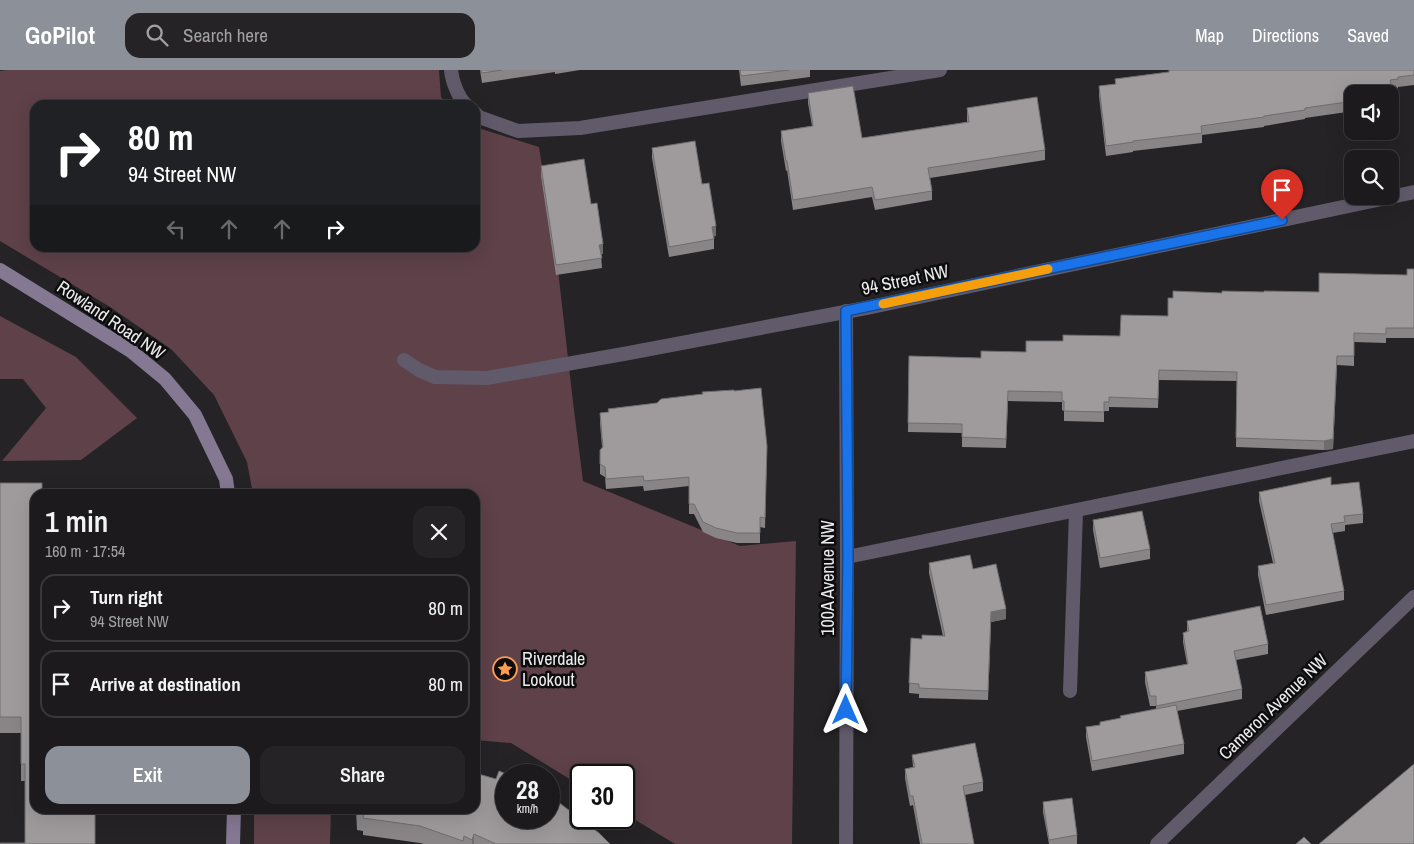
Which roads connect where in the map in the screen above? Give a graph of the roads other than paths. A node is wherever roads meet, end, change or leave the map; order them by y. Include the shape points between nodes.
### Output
1 (451, 70) edge
2 (940, 70) edge
3 (462, 100) edge
4 (480, 117) edge
5 (1414, 192) edge
6 (0, 270) edge
7 (846, 311) junction
8 (404, 360) dead end
9 (1414, 441) edge
10 (227, 489) edge
11 (1076, 511) junction
12 (848, 556) junction
13 (1414, 598) edge
14 (1070, 691) dead end
15 (234, 814) edge
16 (234, 844) edge
17 (846, 844) edge
18 (1157, 844) edge

1 - 3 street
2 - 4 street via 580,128 518,132
5 - 7 street, 94 Street NW
6 - 10 main road, Rowland Road NW via 131,352 165,379 195,415 226,479
7 - 8 street, 94 Street NW via 486,378 435,377
7 - 12 street, 100A Avenue NW
9 - 11 street
11 - 12 street
11 - 14 street
12 - 17 street, 100A Avenue NW
13 - 18 street, Cameron Avenue NW
15 - 16 main road

